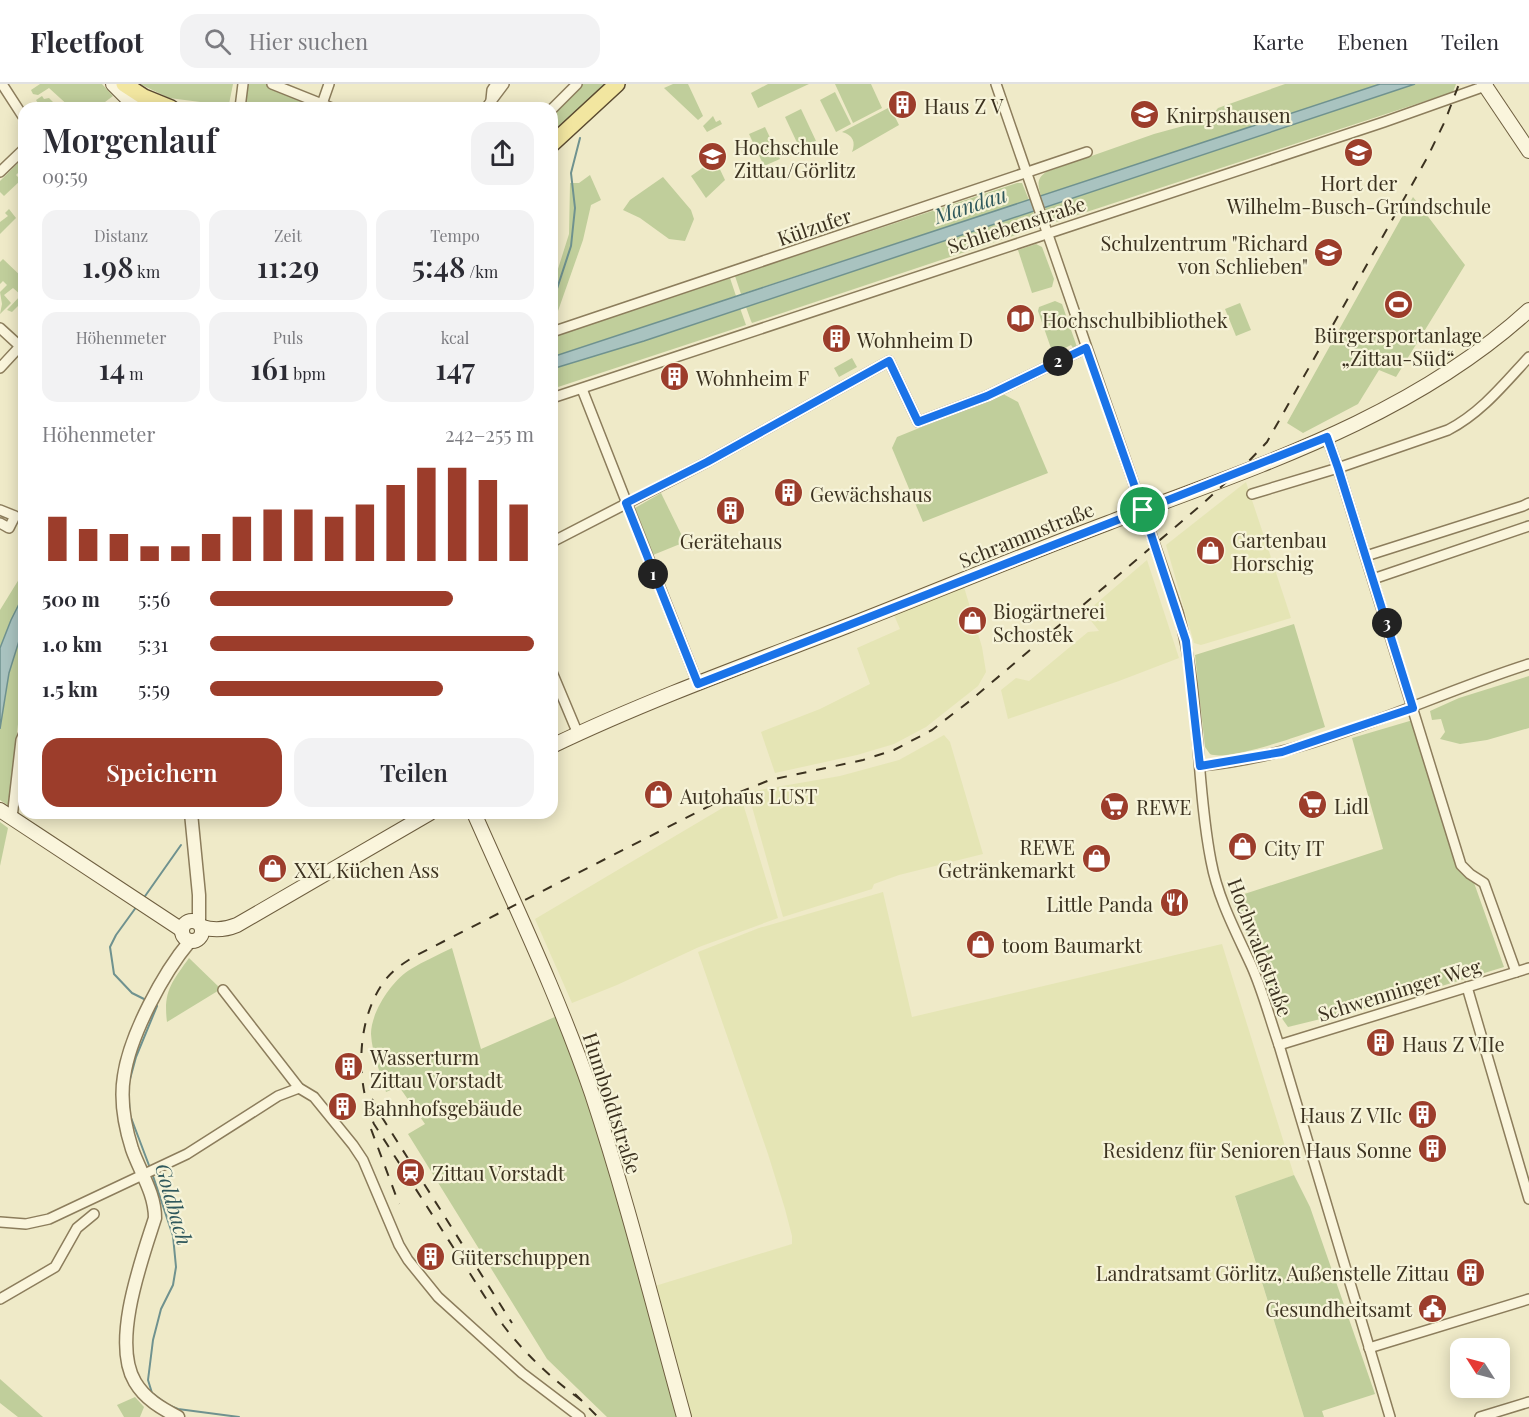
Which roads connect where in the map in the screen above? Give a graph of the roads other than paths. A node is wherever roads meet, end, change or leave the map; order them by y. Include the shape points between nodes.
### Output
1 (2, 84) edge
2 (113, 84) edge
3 (124, 84) edge
4 (243, 84) edge
5 (272, 84) edge
6 (329, 84) edge
7 (496, 84) edge
8 (504, 84) edge
9 (577, 84) edge
10 (616, 84) edge
11 (996, 84) edge
12 (1487, 85) edge
13 (131, 102) edge
14 (155, 102) edge
15 (241, 102) edge
16 (316, 102) edge
17 (322, 102) edge
18 (489, 102) edge
19 (490, 102) edge
20 (558, 103) edge
21 (18, 109) edge
22 (558, 138) edge
23 (1087, 152) dead end
24 (1529, 152) edge
25 (18, 154) edge
26 (0, 172) edge
27 (1027, 173) junction
28 (1047, 234) junction
29 (1529, 310) edge
30 (0, 328) edge
31 (558, 330) edge
32 (18, 342) edge
33 (1086, 348) junction
34 (18, 351) edge
35 (1529, 357) edge
36 (0, 368) edge
37 (582, 389) junction
38 (558, 396) edge
39 (1327, 437) junction
40 (1338, 468) junction
41 (1252, 495) dead end
42 (626, 503) junction
43 (1529, 503) edge
44 (0, 510) edge
45 (1143, 510) junction
46 (0, 523) edge
47 (1529, 526) edge
48 (558, 539) edge
49 (1366, 556) junction
50 (1373, 579) junction
51 (1529, 664) edge
52 (698, 684) junction
53 (558, 686) edge
54 (1413, 708) junction
55 (578, 734) junction
56 (558, 743) edge
57 (18, 756) edge
58 (1200, 766) junction
59 (7, 814) edge
60 (190, 819) edge
61 (420, 819) edge
62 (477, 819) edge
63 (192, 930) junction
64 (1529, 968) edge
65 (1516, 972) junction
66 (1467, 987) junction
67 (223, 990) dead end
68 (1279, 1045) junction
69 (298, 1088) junction
70 (149, 1172) junction
71 (1529, 1199) edge
72 (94, 1214) dead end
73 (1, 1225) edge
74 (0, 1299) edge
75 (1529, 1299) edge
76 (1369, 1348) junction
77 (1529, 1402) edge
78 (178, 1417) edge
79 (580, 1417) edge
80 (684, 1417) edge
81 (1390, 1417) edge
82 (1480, 1417) edge

1 - 21 street
2 - 13 main road
3 - 14 main road
4 - 15 street
5 - 16 street
6 - 17 street
7 - 18 street
8 - 19 street
9 - 20 street
10 - 22 main road
11 - 27 street, Hochwaldstraße
12 - 24 main road
12 - 28 street, Schliebenstraße
23 - 27 street, Külzufer
25 - 26 street
27 - 28 street, Hochwaldstraße
27 - 31 street, Külzufer
28 - 33 street, Hochwaldstraße
28 - 37 street, Schliebenstraße
29 - 39 main road, Schrammstraße via 1452,370 1390,407
30 - 32 street
33 - 42 street via 987,396 918,422 889,361
33 - 45 street, Hochwaldstraße
34 - 36 street
35 - 40 street via 1464,422
37 - 38 street, Schliebenstraße
37 - 42 street
39 - 40 street
39 - 45 main road, Schrammstraße
40 - 41 street
40 - 49 street
42 - 48 street
42 - 52 street
43 - 49 street
44 - 46 street via 15,516 9,528
45 - 52 main road, Schrammstraße
45 - 58 street, Hochwaldstraße via 1186,641
47 - 50 street
49 - 50 street
50 - 54 street
51 - 54 street via 1478,680
52 - 55 main road, Schrammstraße
53 - 55 street
54 - 58 street via 1282,752
54 - 65 street via 1461,865 1484,883
55 - 56 main road, Schrammstraße
57 - 59 street
58 - 68 street, Hochwaldstraße via 1215,882 1259,984
59 - 63 main road via 141,903
60 - 63 street
61 - 63 main road via 248,920 231,928
62 - 80 main road, Humboldtstraße via 561,1010 591,1092
63 - 70 street via 154,997 124,1076 124,1115 132,1149
64 - 65 street, Schwenninger Weg
65 - 66 street, Schwenninger Weg
66 - 68 street, Schwenninger Weg
66 - 71 street
67 - 69 street
68 - 76 street, Hochwaldstraße
69 - 70 street via 278,1096 187,1155
69 - 79 street via 314,1097 353,1145 399,1245 438,1297 522,1373
70 - 73 street via 46,1220
70 - 78 street via 155,1218 136,1278 127,1326 129,1366 143,1393
72 - 74 street via 77,1228 55,1267
75 - 76 street
76 - 81 street, Hochwaldstraße
77 - 82 street

